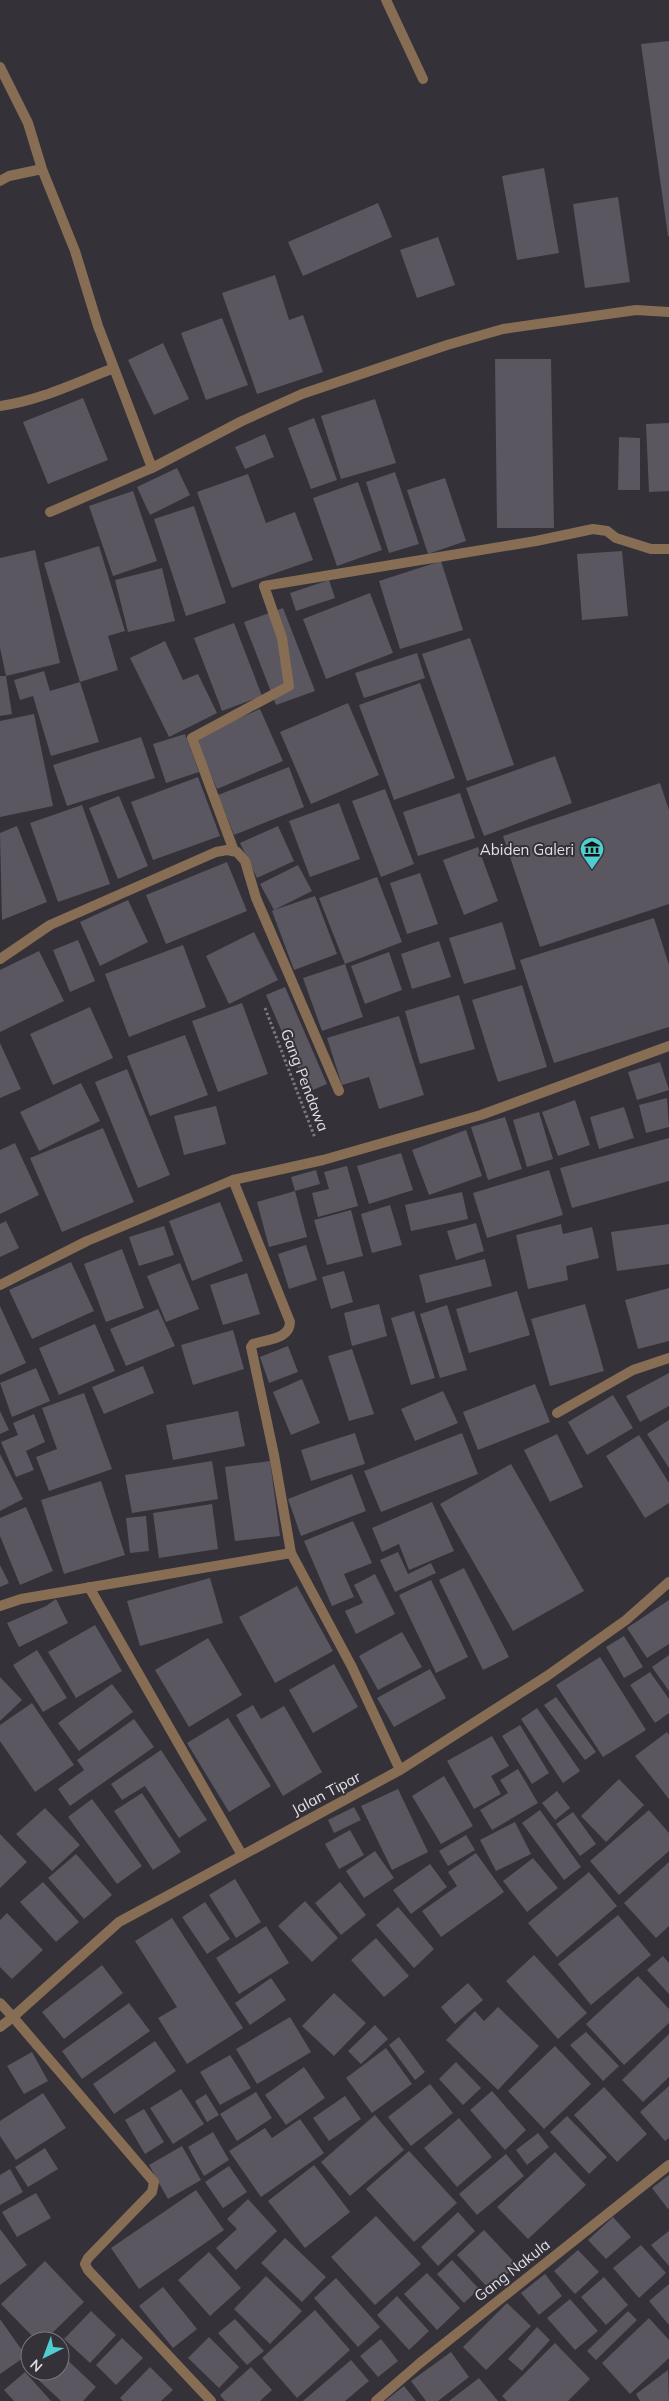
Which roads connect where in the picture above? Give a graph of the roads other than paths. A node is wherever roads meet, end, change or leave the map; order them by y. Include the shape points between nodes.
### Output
1 (386, 0) edge
2 (0, 67) edge
3 (422, 79) dead end
4 (42, 169) junction
5 (0, 181) edge
6 (669, 312) edge
7 (114, 368) junction
8 (0, 406) edge
9 (152, 468) junction
10 (50, 512) dead end
11 (669, 549) edge
12 (234, 851) junction
13 (0, 959) edge
14 (669, 1046) edge
15 (338, 1091) dead end
16 (234, 1180) junction
17 (0, 1285) edge
18 (669, 1358) edge
19 (557, 1413) dead end
20 (291, 1553) junction
21 (669, 1582) edge
22 (89, 1587) junction
23 (0, 1606) edge
24 (400, 1770) junction
25 (242, 1855) junction
26 (0, 2003) edge
27 (13, 2017) junction
28 (0, 2027) edge
29 (669, 2165) edge
30 (210, 2401) edge
31 (376, 2401) edge

1 - 3 street
2 - 4 street via 28,123
4 - 5 street
4 - 7 street via 75,250
6 - 9 street via 636,310 503,329 447,345 302,394
7 - 8 street via 49,393
7 - 9 street
9 - 10 street
11 - 12 street via 651,549 616,538 607,531 593,529 264,586 282,638 289,686 192,738
12 - 13 street via 216,852 50,925
12 - 15 street via 245,861 256,898
14 - 16 street via 481,1115 323,1160
16 - 17 street via 88,1240
16 - 20 street via 290,1322 287,1334 251,1347
18 - 19 street via 633,1370
20 - 22 street
20 - 24 street via 352,1667
21 - 24 street, Jalan Tipar via 626,1620 555,1670
22 - 23 street
22 - 25 street
24 - 25 street, Jalan Tipar
25 - 27 street, Jalan Tipar via 119,1922
26 - 27 street
27 - 28 street, Jalan Tipar
27 - 30 street via 154,2182 152,2192 85,2264
29 - 31 street, Gang Nakula

